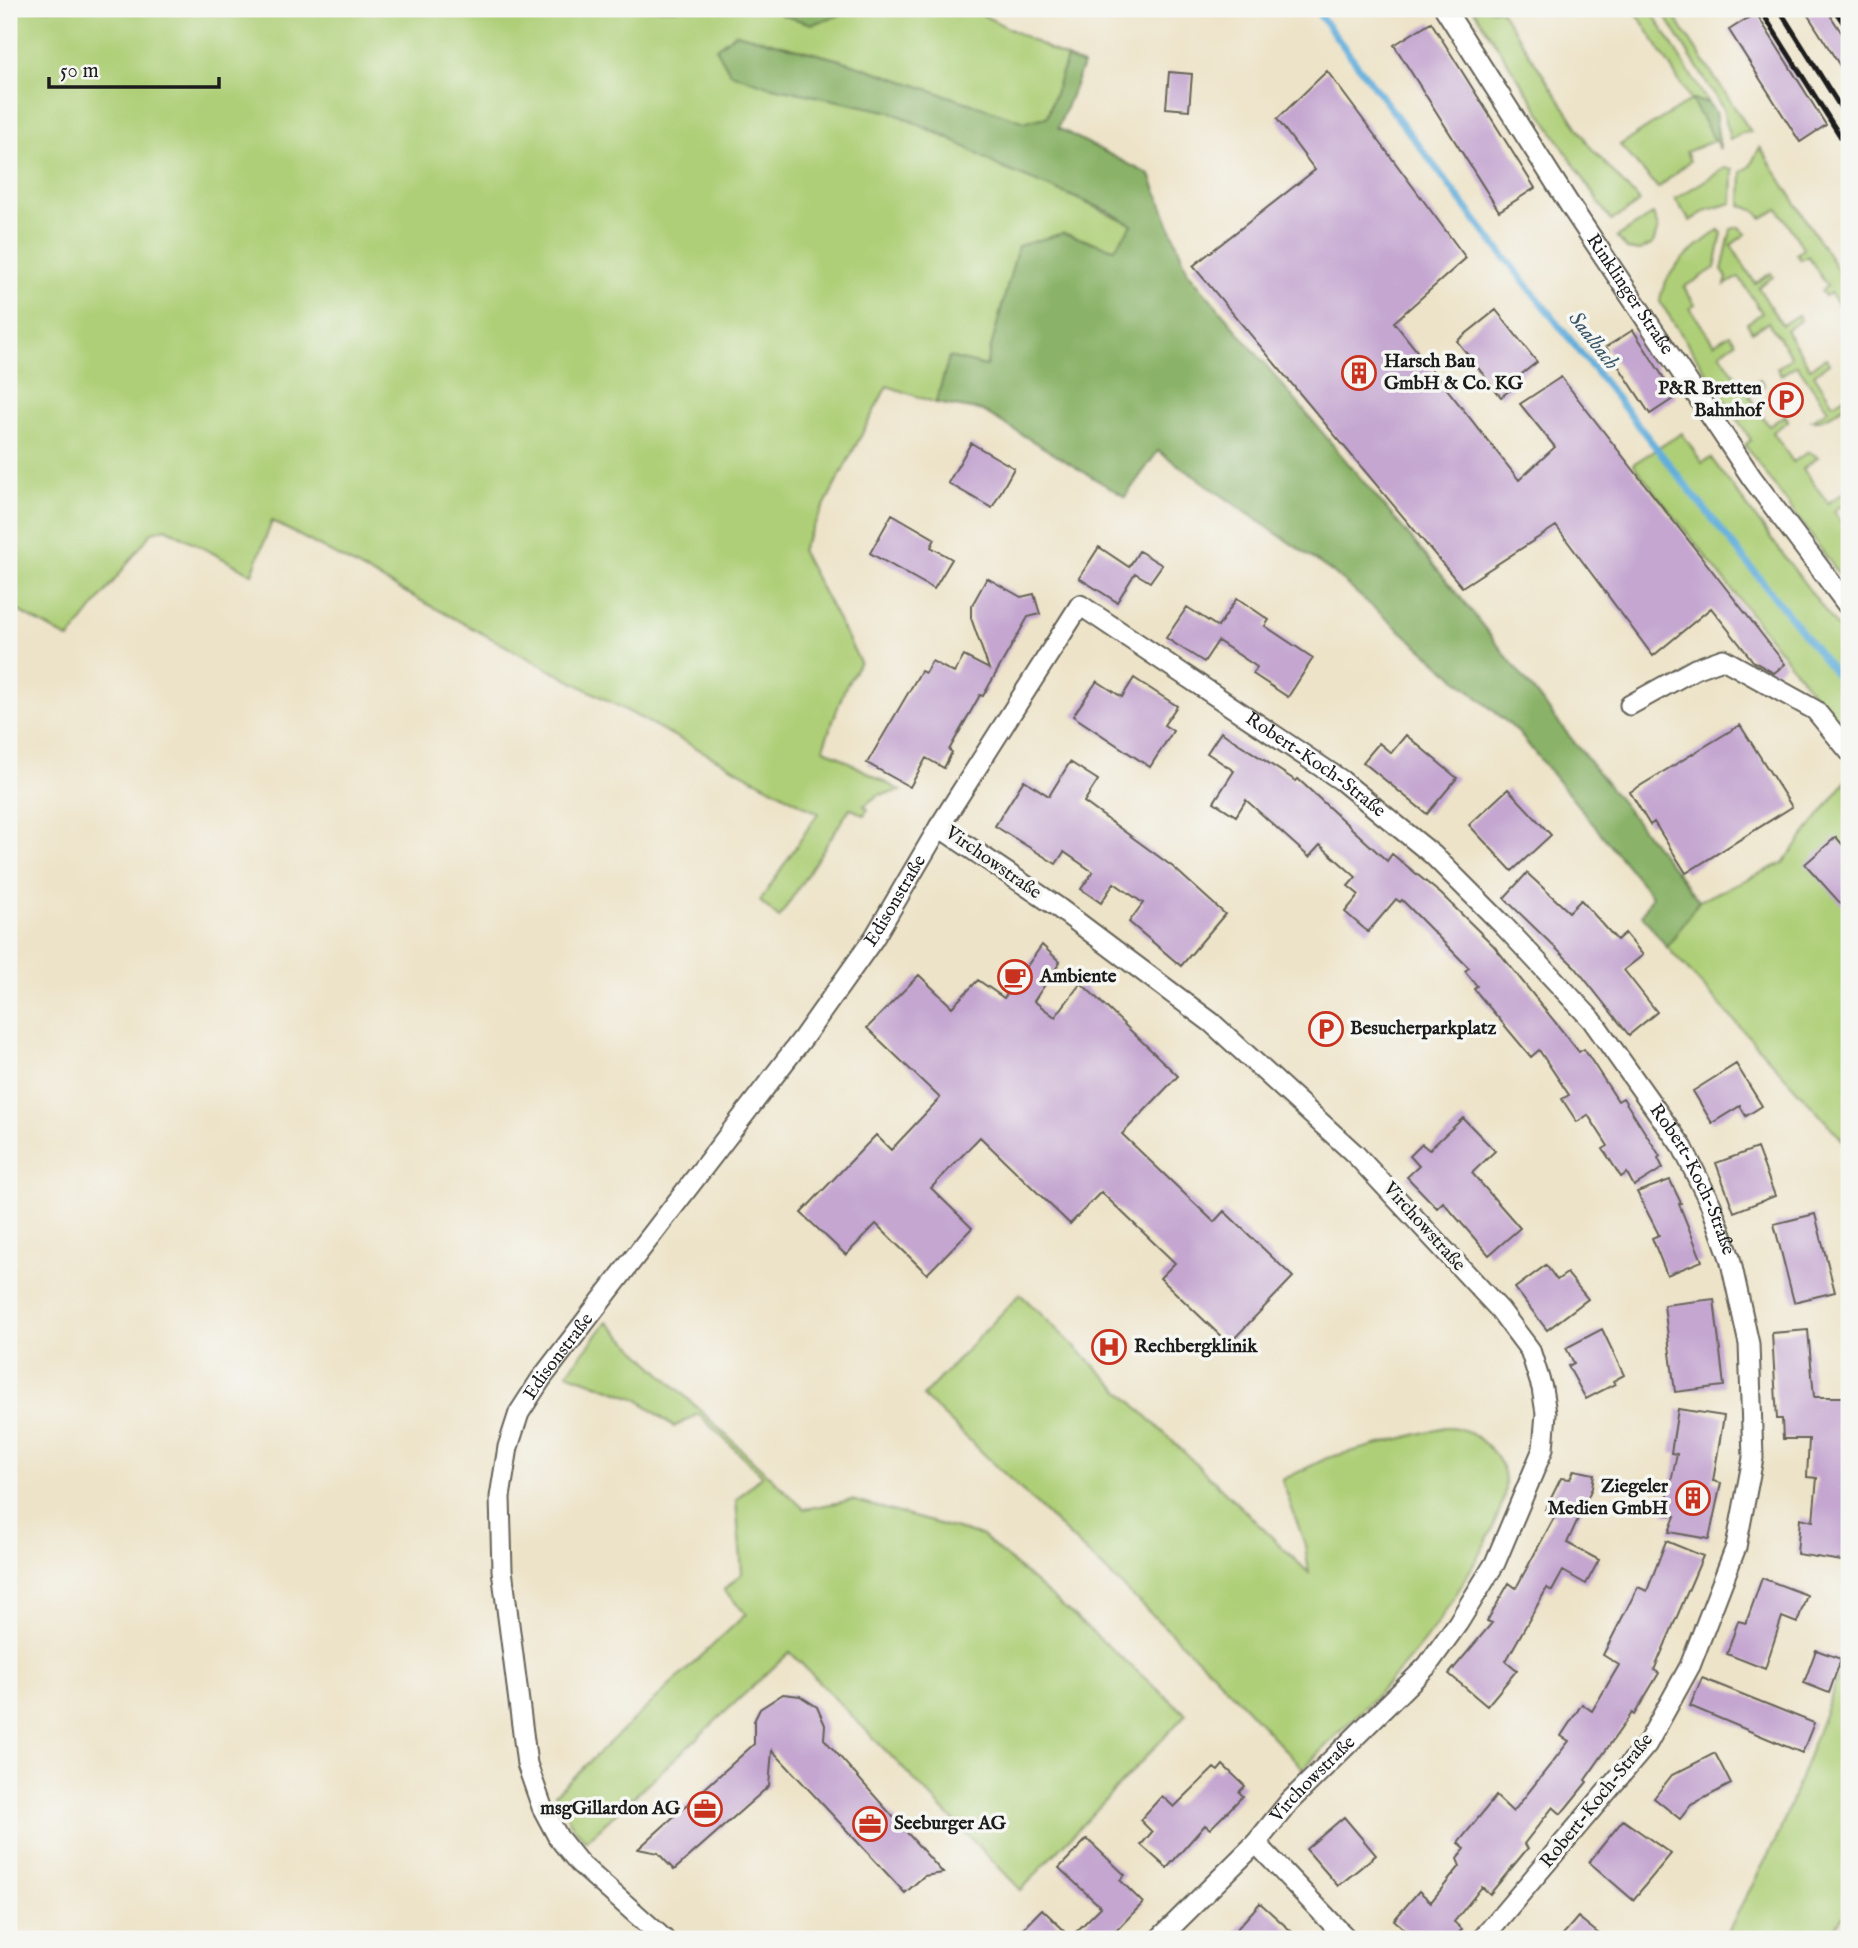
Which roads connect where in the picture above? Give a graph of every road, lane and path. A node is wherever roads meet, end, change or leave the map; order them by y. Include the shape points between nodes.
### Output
1 (1445, 9) edge
2 (1080, 605) joint
3 (1849, 607) edge
4 (1630, 705) dead end
5 (1849, 751) edge
6 (939, 827) junction
7 (1256, 1843) junction
8 (664, 1939) edge
9 (1159, 1939) edge
10 (1347, 1939) edge
11 (1482, 1939) edge

1 - 3 street, Rinklinger Straße via 1752,478
2 - 6 street, Virchowstraße
2 - 11 street, Robert-Koch-Straße via 1341,780 1433,855 1592,1020 1683,1148 1730,1258 1749,1345 1753,1458 1736,1547 1690,1666 1647,1744
4 - 5 street via 1723,659 1815,710
6 - 7 street, Virchowstraße via 1056,906 1212,1023 1356,1154 1500,1310 1530,1350 1542,1388 1546,1413 1543,1449 1494,1563 1458,1623 1427,1666 1290,1801
6 - 8 street, Edisonstraße via 874,938 803,1038 541,1378 519,1413 508,1447 502,1473 500,1532 527,1764 542,1807 579,1863
7 - 9 street, Virchowstraße
7 - 10 street

